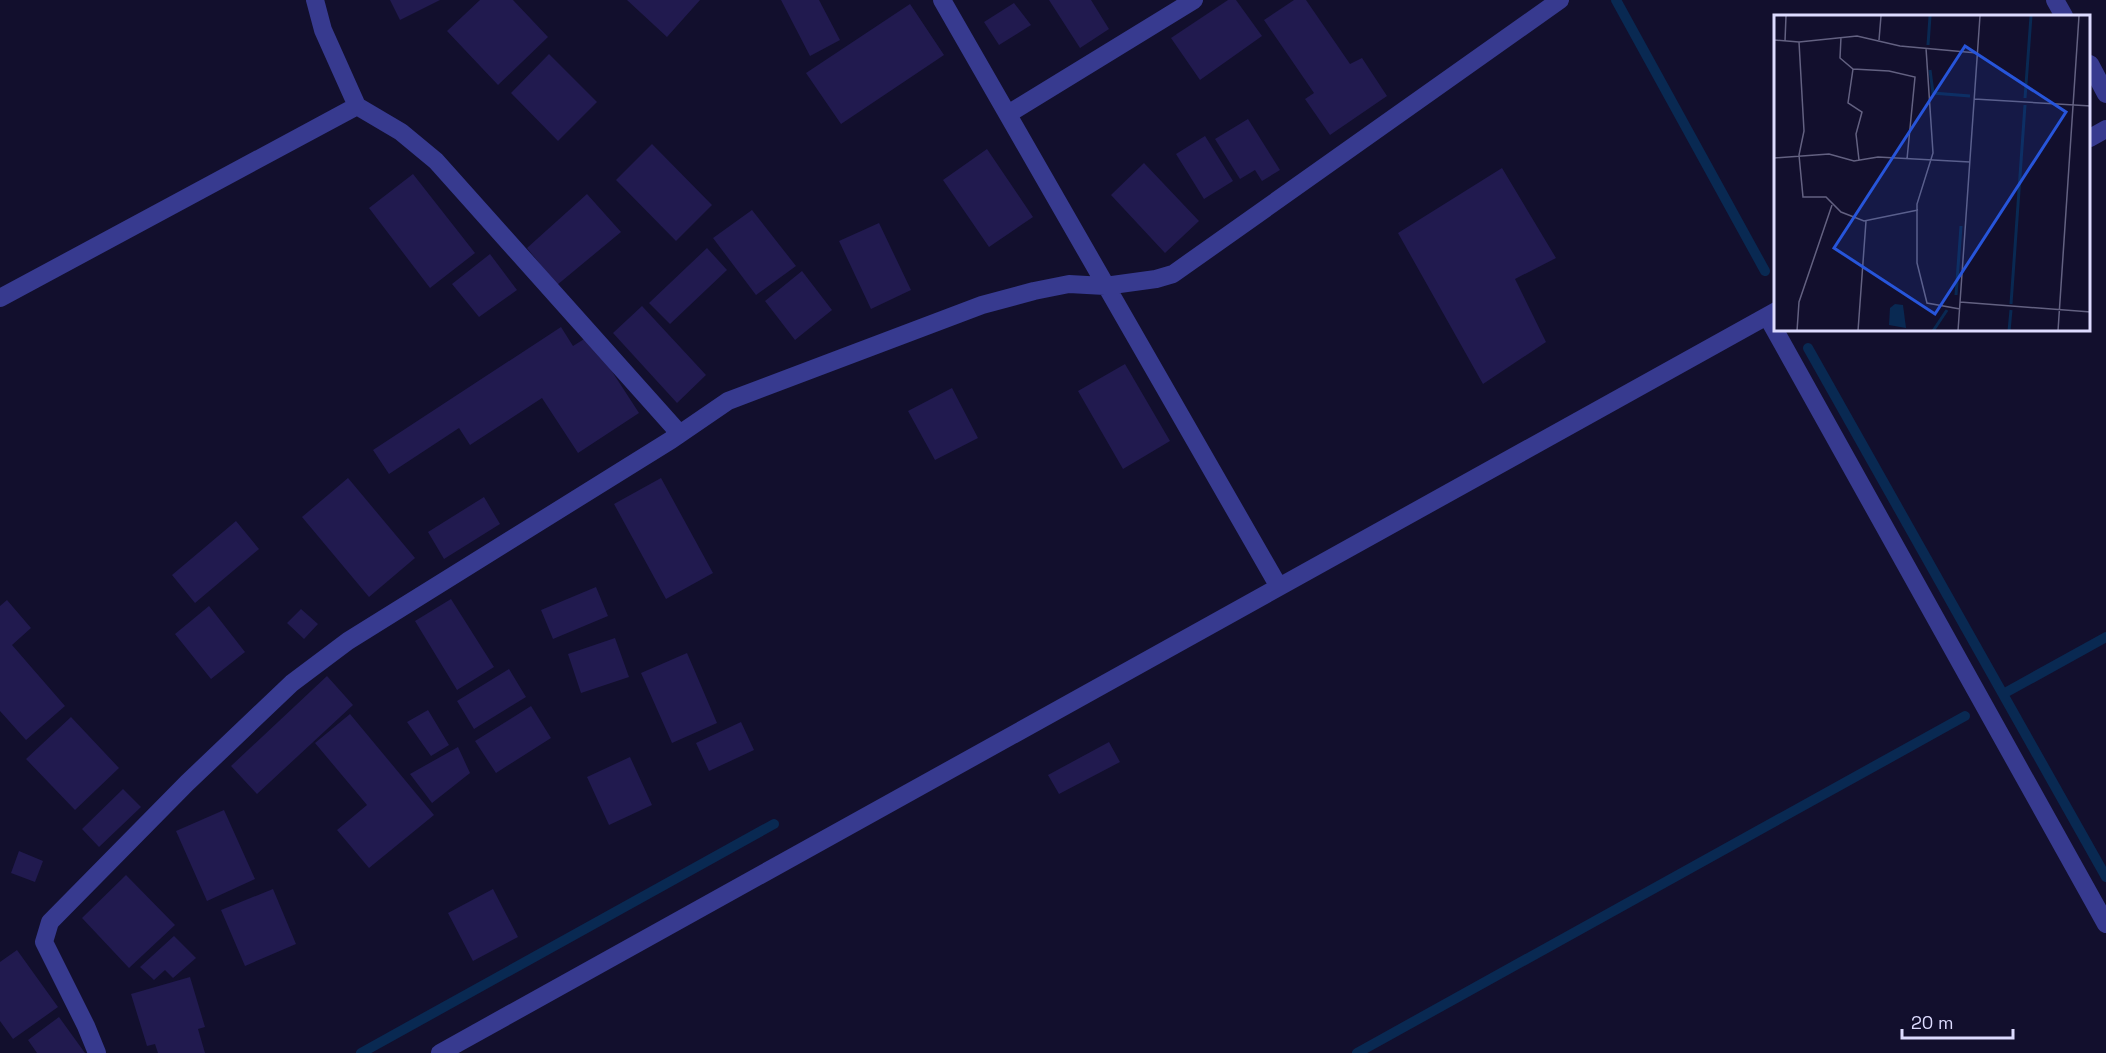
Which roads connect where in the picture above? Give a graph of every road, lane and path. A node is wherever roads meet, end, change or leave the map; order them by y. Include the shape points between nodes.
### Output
1 (315, 0) edge
2 (942, 0) edge
3 (1194, 0) edge
4 (1560, 0) edge
5 (2055, 0) edge
6 (2063, 15) edge
7 (2091, 66) edge
8 (2106, 94) edge
9 (357, 106) junction
10 (1008, 114) junction
11 (2106, 129) edge
12 (2091, 137) edge
13 (1105, 286) junction
14 (0, 298) edge
15 (1772, 313) edge
16 (1782, 332) edge
17 (680, 434) junction
18 (1279, 587) junction
19 (2106, 924) edge
20 (97, 1053) edge
21 (440, 1053) edge

1 - 9 street via 323,30
2 - 10 street
3 - 10 street
4 - 13 street via 1191,264 1165,277
5 - 6 street
7 - 8 street
9 - 14 street
9 - 17 street via 400,132 436,161
10 - 13 street
11 - 12 street
13 - 17 street via 1069,284 982,305 728,401
13 - 18 street
15 - 18 street
16 - 19 street
17 - 20 street via 348,641 292,683 50,922 44,942
18 - 21 street

